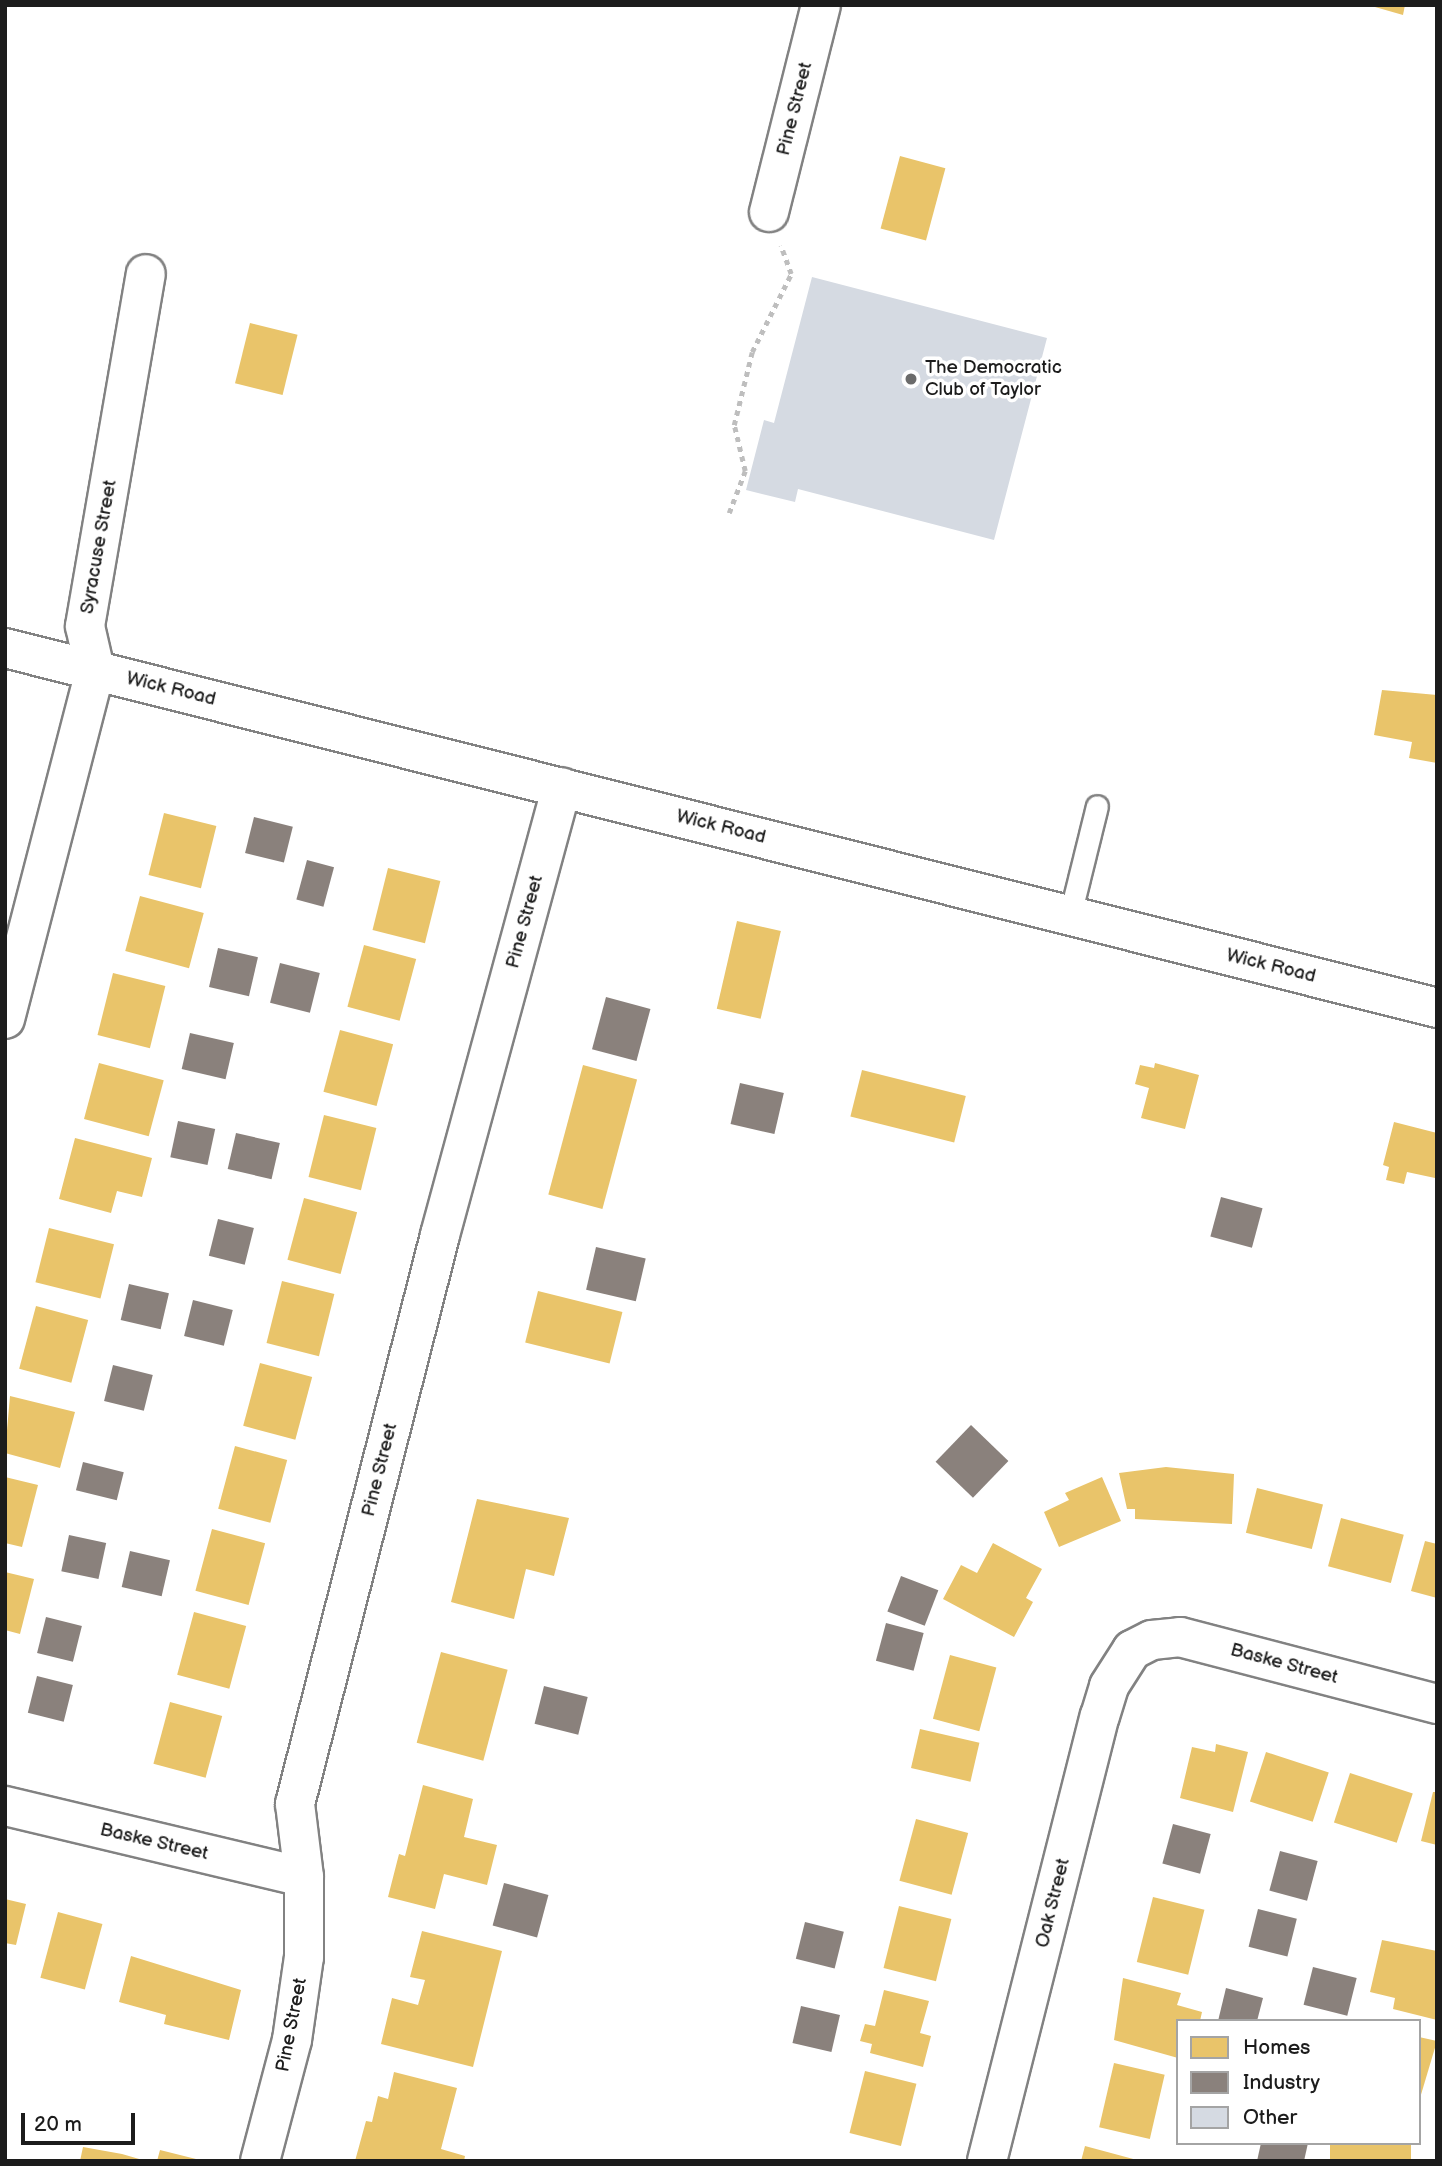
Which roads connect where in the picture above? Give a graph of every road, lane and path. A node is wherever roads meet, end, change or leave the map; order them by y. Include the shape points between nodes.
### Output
1 (821, 5) edge
2 (769, 212) joint
3 (146, 274) dead end
4 (729, 513) dead end
5 (5, 648) edge
6 (95, 670) junction
7 (562, 787) junction
8 (1097, 806) dead end
9 (1070, 915) junction
10 (1437, 1008) edge
11 (5, 1019) edge
12 (1132, 1650) joint
13 (1437, 1704) edge
14 (5, 1806) edge
15 (304, 1877) junction
16 (260, 2161) edge
17 (987, 2161) edge

1 - 2 street, Pine Street
2 - 4 path via 791,274 752,352 734,425 745,471
3 - 6 street, Syracuse Street via 85,626
5 - 6 street, Wick Road
6 - 7 street, Wick Road
6 - 11 street, Syracuse Street
7 - 9 street, Wick Road
7 - 15 street, Pine Street via 440,1235 295,1804
8 - 9 lane
9 - 10 street, Wick Road
12 - 13 street, Baske Street via 1152,1640 1180,1637
12 - 17 street, Oak Street via 1114,1677 1103,1706
14 - 15 street, Baske Street
15 - 16 street, Pine Street via 300,2001

